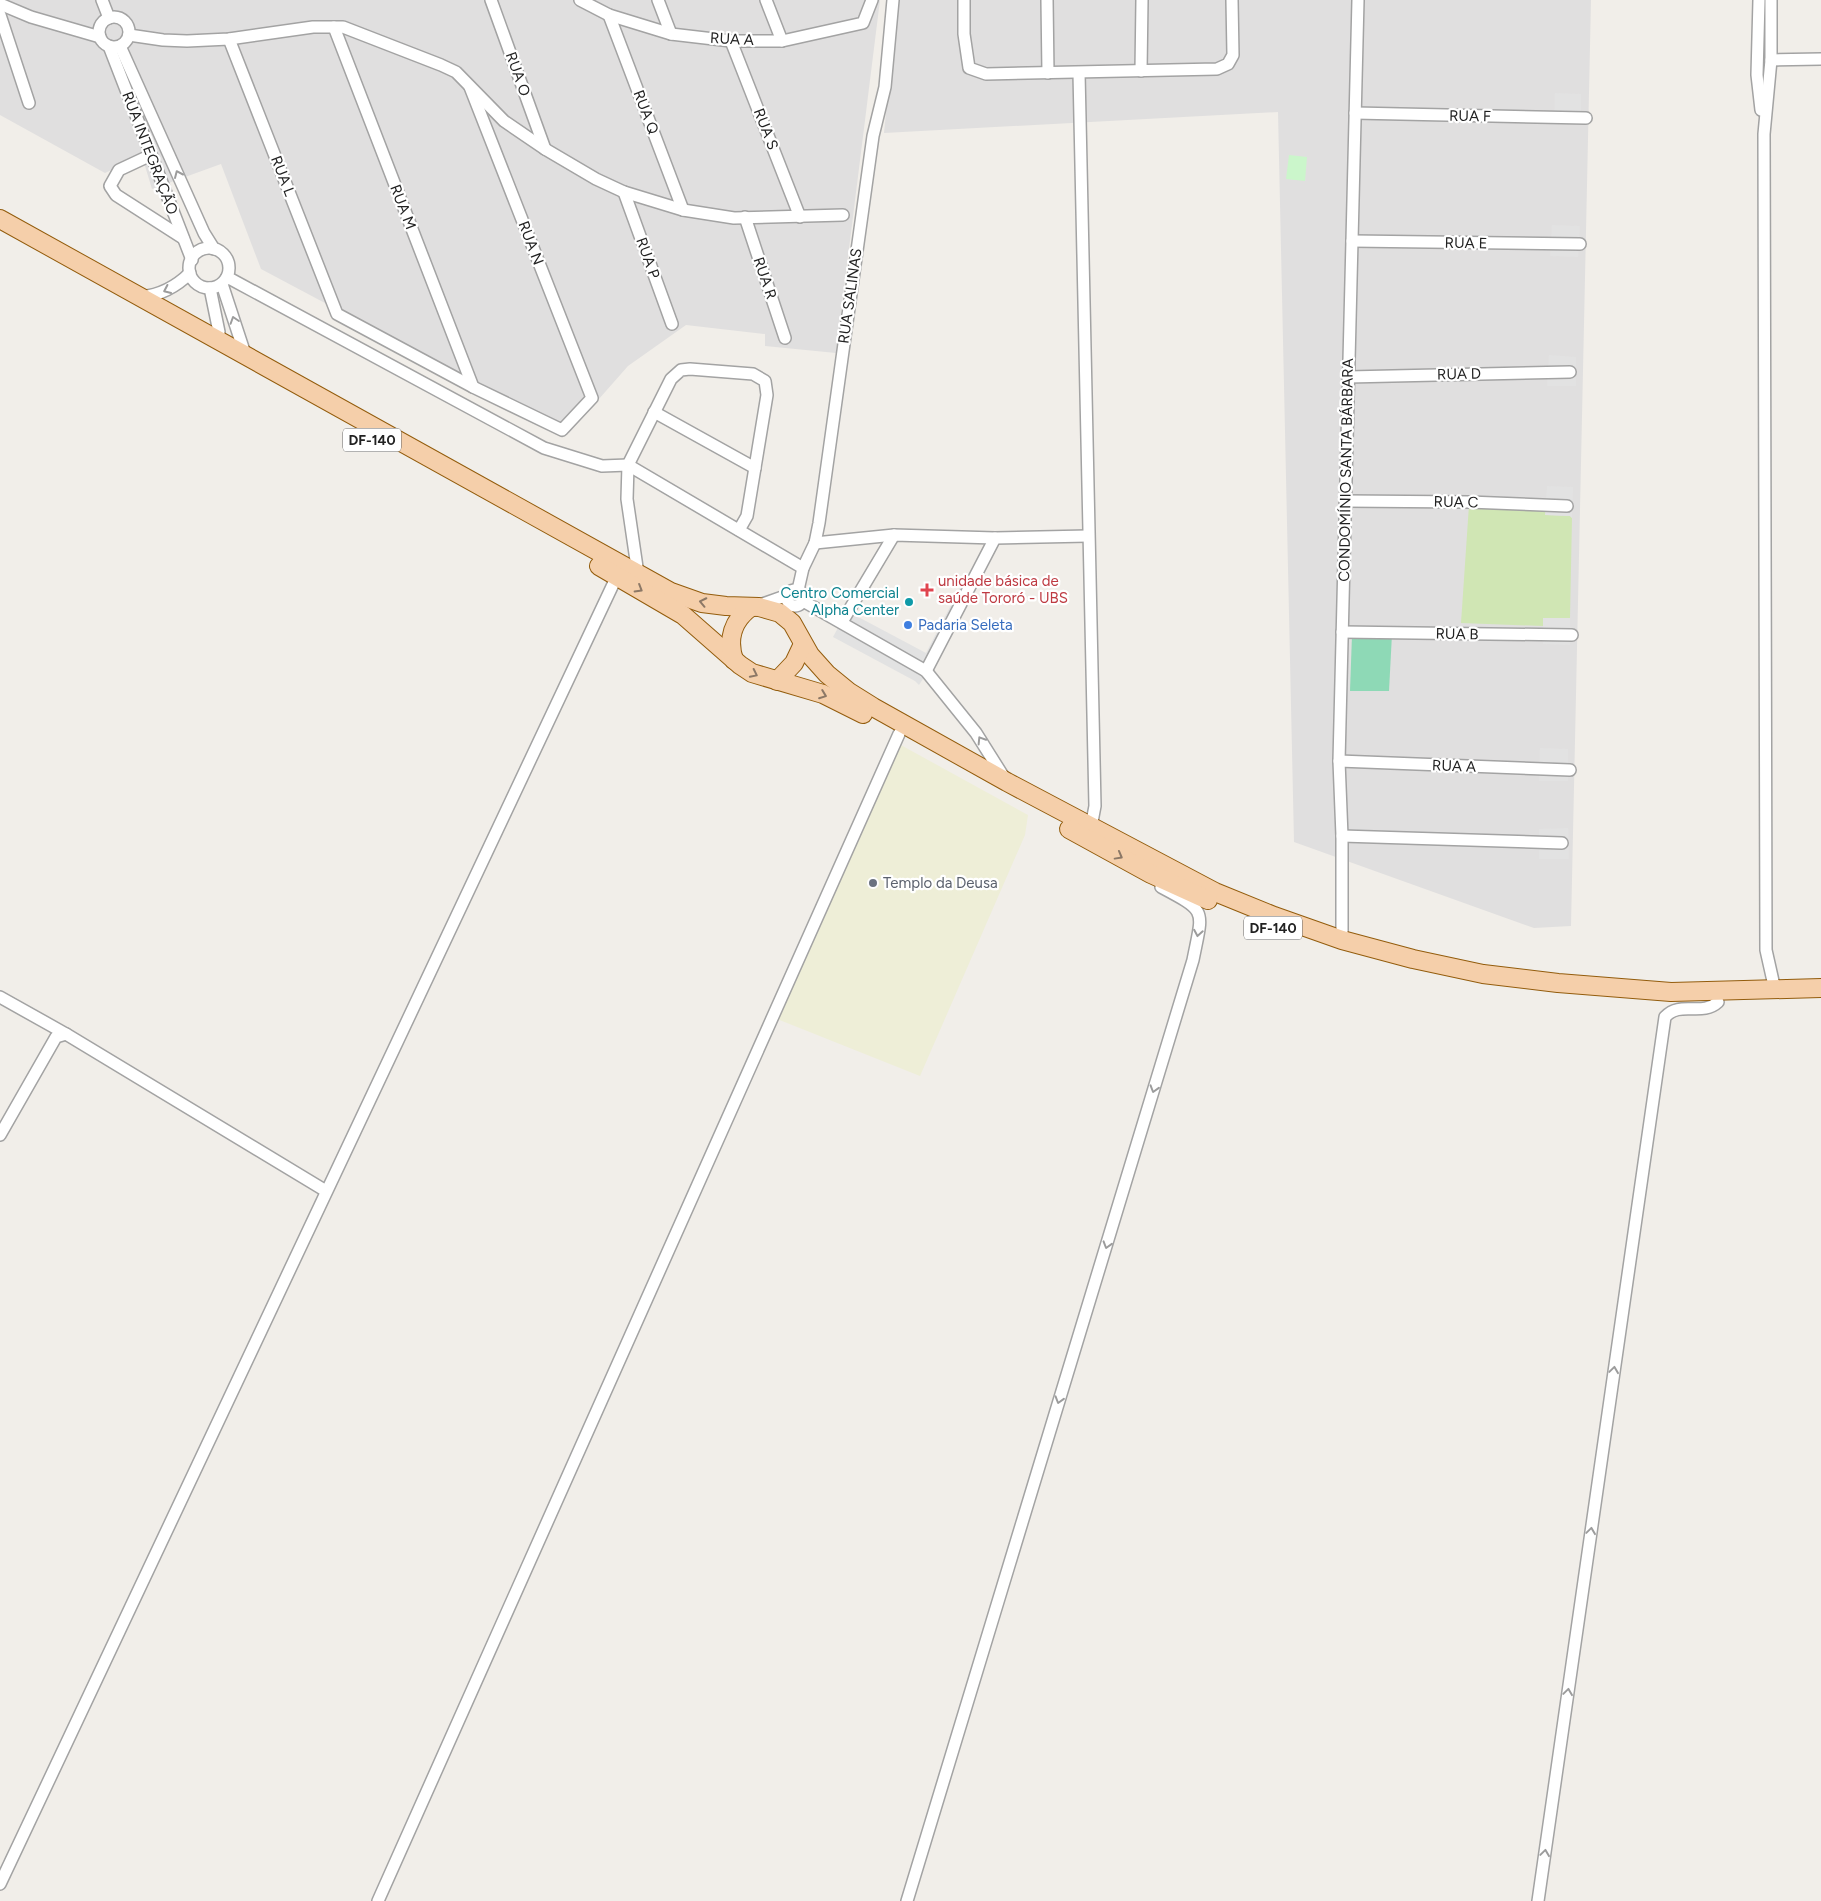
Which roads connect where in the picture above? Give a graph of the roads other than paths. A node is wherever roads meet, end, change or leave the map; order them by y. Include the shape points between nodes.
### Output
1 (102, 0) edge
2 (491, 0) edge
3 (580, 0) edge
4 (658, 0) edge
5 (766, 0) edge
6 (872, 0) edge
7 (893, 0) edge
8 (964, 0) edge
9 (1047, 0) edge
10 (1142, 0) edge
11 (1232, 0) edge
12 (1358, 0) edge
13 (1759, 0) edge
14 (1771, 0) edge
15 (0, 4) edge
16 (0, 15) edge
17 (609, 15) junction
18 (109, 18) junction
19 (334, 27) junction
20 (129, 34) junction
21 (671, 34) junction
22 (229, 39) junction
23 (731, 41) junction
24 (782, 41) junction
25 (110, 43) junction
26 (1821, 59) edge
27 (1771, 60) junction
28 (1141, 71) junction
29 (1048, 73) junction
30 (1079, 73) junction
31 (470, 87) junction
32 (29, 103) dead end
33 (1355, 114) junction
34 (1586, 118) dead end
35 (1764, 134) junction
36 (545, 149) junction
37 (151, 155) junction
38 (186, 192) junction
39 (624, 192) junction
40 (168, 199) junction
41 (683, 210) junction
42 (842, 215) dead end
43 (745, 217) junction
44 (800, 217) junction
45 (0, 219) edge
46 (0, 233) edge
47 (183, 238) junction
48 (1352, 241) junction
49 (1580, 244) dead end
50 (214, 249) junction
51 (192, 260) junction
52 (190, 273) junction
53 (224, 280) junction
54 (210, 288) junction
55 (139, 298) junction
56 (672, 324) dead end
57 (786, 338) dead end
58 (218, 342) junction
59 (246, 357) junction
60 (1570, 372) dead end
61 (1348, 376) junction
62 (473, 388) junction
63 (654, 412) junction
64 (628, 465) junction
65 (755, 468) junction
66 (1345, 501) junction
67 (1567, 506) dead end
68 (739, 530) junction
69 (894, 535) junction
70 (1088, 536) junction
71 (995, 538) junction
72 (815, 543) junction
73 (803, 568) junction
74 (638, 574) junction
75 (617, 576) junction
76 (797, 598) junction
77 (751, 607) junction
78 (842, 622) junction
79 (1342, 632) junction
80 (1572, 635) dead end
81 (800, 636) junction
82 (734, 660) junction
83 (926, 671) junction
84 (776, 681) junction
85 (900, 734) junction
86 (1339, 761) junction
87 (1570, 770) dead end
88 (1007, 782) junction
89 (1091, 827) junction
90 (1342, 836) junction
91 (1562, 843) dead end
92 (1152, 874) junction
93 (1342, 940) junction
94 (1821, 988) edge
95 (1775, 990) junction
96 (0, 997) edge
97 (1821, 999) edge
98 (1718, 1002) junction
99 (66, 1034) junction
100 (0, 1135) edge
101 (326, 1191) junction
102 (0, 1884) edge
103 (378, 1901) edge
104 (907, 1901) edge
105 (1538, 1901) edge

1 - 18 street
2 - 36 street, RUA O
3 - 17 street, RUA A
4 - 21 street
5 - 24 street
6 - 24 street, RUA A via 863,23
7 - 72 street, RUA SALINAS via 884,87 872,136
8 - 29 street via 969,68 986,74
9 - 29 street
10 - 28 street
11 - 28 street via 1232,55 1228,64 1217,69
12 - 33 street, CONDOMÍNIO SANTA BÁRBARA
13 - 35 street via 1757,75
14 - 27 street
15 - 25 street
16 - 32 street
17 - 21 street, RUA A
17 - 41 street, RUA Q
18 - 20 street via 122,18
18 - 25 street via 101,26
19 - 22 street
19 - 31 street via 343,27 441,65 456,72
19 - 62 street, RUA M
20 - 22 street via 171,40
20 - 25 street via 126,41
21 - 23 street, RUA A
22 - 62 street, RUA L via 337,314
23 - 24 street, RUA A
23 - 44 street, RUA S
25 - 37 street, RUA INTEGRAÇÃO
38 -> 25 street, RUA INTEGRAÇÃO
26 - 27 street
27 - 35 street
28 - 30 street
29 - 30 street
30 - 70 street
31 - 36 street via 504,121
31 - 62 street, RUA N via 592,398 562,430
33 - 34 street, RUA F
33 - 48 street, CONDOMÍNIO SANTA BÁRBARA
35 - 95 street via 1766,950
36 - 39 street via 596,180
37 - 40 street, RUA INTEGRAÇÃO
37 - 47 street via 119,170 110,186 116,195
38 - 40 street
38 - 50 street, RUA INTEGRAÇÃO
39 - 41 street
39 - 56 street, RUA P
40 - 47 street, RUA INTEGRAÇÃO
41 - 43 street
42 - 44 street
43 - 44 street
43 - 57 street, RUA R
45 - 55 main road, DF-140
46 - 75 main road, DF-140
47 - 51 street, RUA INTEGRAÇÃO
48 - 49 street, RUA E
48 - 61 street, CONDOMÍNIO SANTA BÁRBARA
50 - 51 street via 201,250
50 - 53 street via 225,257 229,270
51 - 52 street
52 - 54 street via 198,285
52 -> 55 street via 164,292
53 - 54 street
59 -> 53 street
53 - 64 street via 544,448 602,466
54 - 58 street
55 - 58 main road, DF-140
58 - 59 main road, DF-140
59 - 74 main road, DF-140
60 - 61 street, RUA D
61 - 66 street, CONDOMÍNIO SANTA BÁRBARA
63 - 64 street
63 - 65 street
63 - 65 street via 671,379 681,370 753,374 765,381 768,395
64 - 68 street
64 - 74 street via 627,499
65 - 68 street via 747,516
66 - 67 street, RUA C
66 - 79 street, CONDOMÍNIO SANTA BÁRBARA
68 - 73 street
69 - 71 street
69 - 72 street
69 - 78 street
70 - 71 street
70 - 89 street via 1095,806
71 - 83 street
72 - 73 street, RUA SALINAS
73 - 76 street, RUA SALINAS
77 -> 74 main road, DF-140 via 688,599
75 -> 82 main road, DF-140 via 683,616
75 - 101 street
76 - 77 street
76 - 78 street
76 - 81 street, RUA SALINAS
77 - 81 main road, DF-140 via 773,610 786,618
77 - 82 main road via 733,630 731,646
78 - 83 street
79 - 80 street, RUA B
79 - 86 street, CONDOMÍNIO SANTA BÁRBARA
81 - 84 main road via 794,663
81 - 88 main road, DF-140 via 828,674 849,692
82 -> 84 main road, DF-140 via 752,674
88 -> 83 street via 976,733
84 -> 85 main road, DF-140 via 837,700
85 -> 92 main road, DF-140
85 - 103 street
86 - 87 street, RUA A
86 - 90 street, CONDOMÍNIO SANTA BÁRBARA
88 - 89 main road, DF-140
89 - 93 main road, DF-140 via 1215,892
90 - 91 street
90 - 93 street, CONDOMÍNIO SANTA BÁRBARA
92 - 98 main road, DF-140 via 1271,927 1337,951 1410,970 1485,986 1558,995
92 -> 104 street via 1154,882 1198,910 1200,926 1193,960
93 - 95 main road, DF-140 via 1483,974 1558,984 1671,992
94 - 95 main road, DF-140
96 - 99 street
97 - 98 main road, DF-140
105 -> 98 street via 1665,1017 1677,1009 1705,1009
99 - 100 street via 56,1037
99 - 101 street
101 - 102 street

